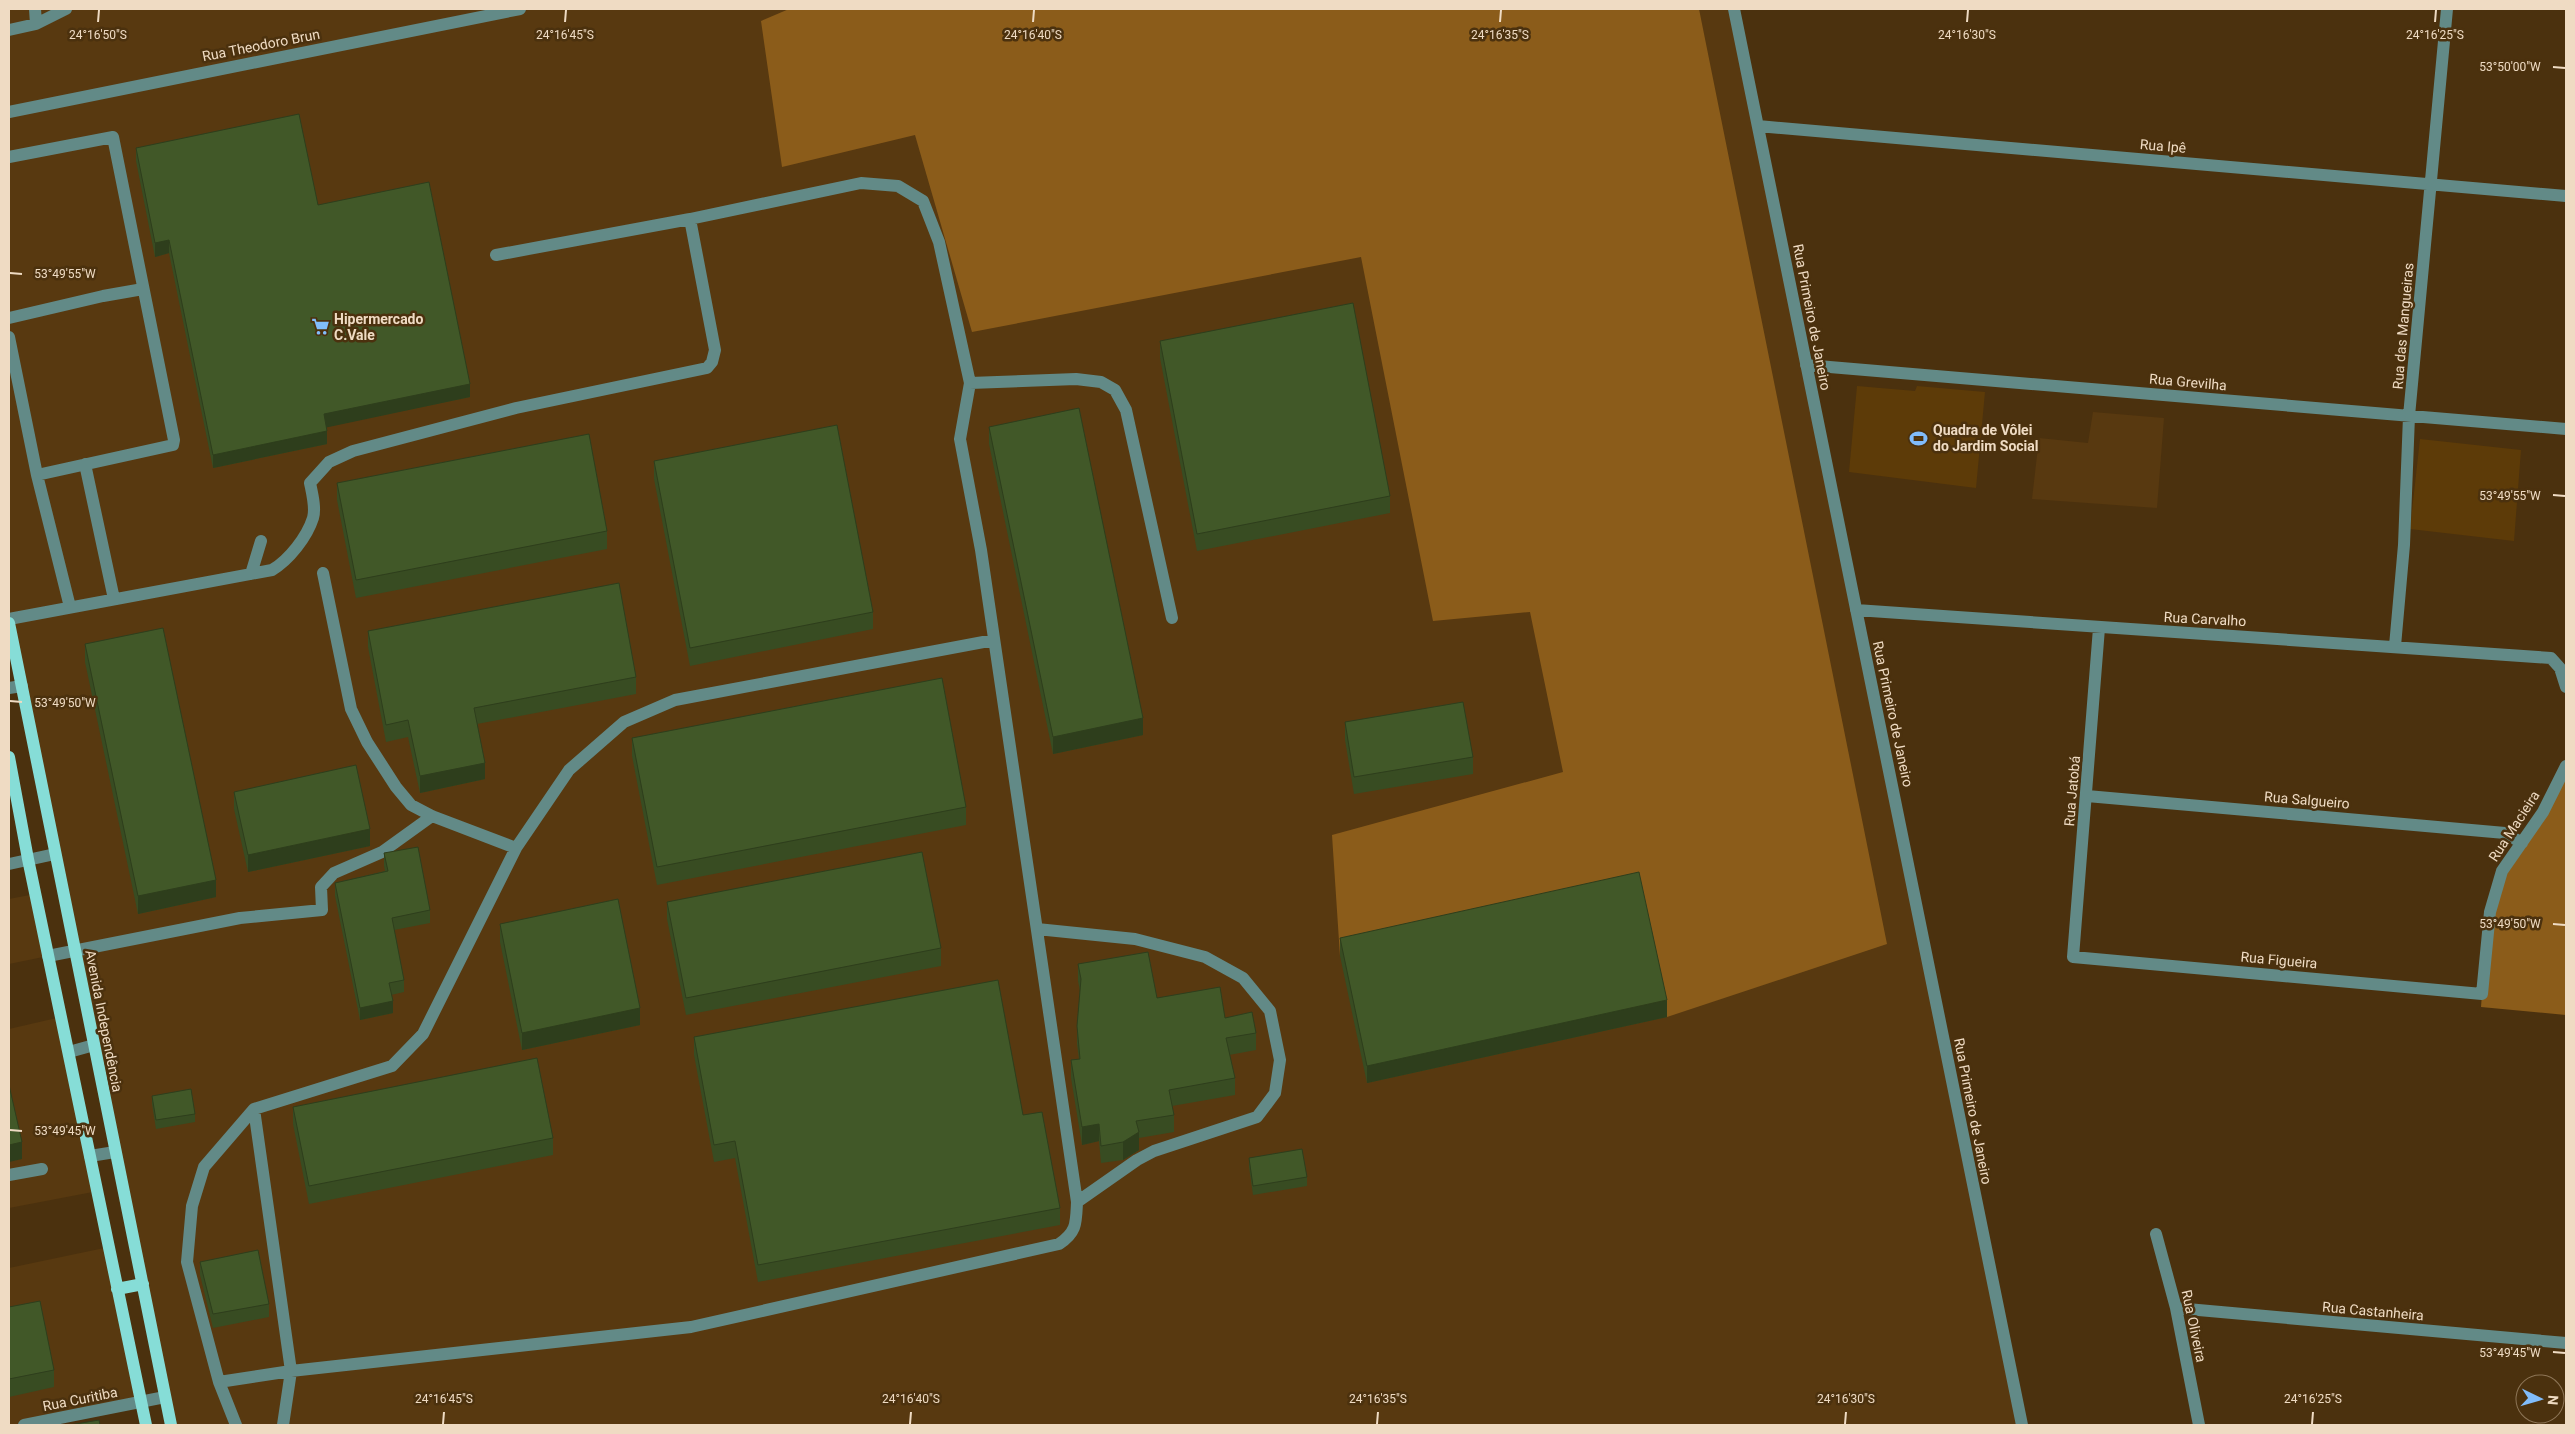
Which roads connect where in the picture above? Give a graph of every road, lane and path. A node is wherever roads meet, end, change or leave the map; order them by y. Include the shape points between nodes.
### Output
1 (35, 9) edge
2 (66, 9) edge
3 (520, 9) edge
4 (1734, 9) edge
5 (2447, 9) edge
6 (36, 24) junction
7 (9, 30) edge
8 (9, 112) edge
9 (1758, 126) junction
10 (9, 157) edge
11 (2431, 184) junction
12 (2566, 196) edge
13 (690, 219) junction
14 (496, 254) dead end
15 (143, 289) junction
16 (9, 318) edge
17 (9, 337) edge
18 (1806, 364) junction
19 (970, 383) junction
20 (2410, 416) junction
21 (2566, 429) edge
22 (85, 464) junction
23 (37, 475) junction
24 (261, 541) dead end
25 (323, 572) dead end
26 (251, 574) junction
27 (114, 599) junction
28 (70, 608) junction
29 (1856, 610) junction
30 (9, 618) edge
31 (1172, 618) dead end
32 (9, 623) edge
33 (2100, 628) junction
34 (994, 640) junction
35 (2395, 646) junction
36 (15, 687) edge
37 (2566, 687) edge
38 (9, 757) edge
39 (2566, 766) edge
40 (2087, 796) junction
41 (432, 816) junction
42 (2522, 843) junction
43 (516, 848) junction
44 (55, 854) junction
45 (28, 859) junction
46 (9, 864) edge
47 (1037, 929) junction
48 (75, 951) junction
49 (48, 956) junction
50 (2073, 957) joint
51 (2482, 994) joint
52 (94, 1046) junction
53 (69, 1052) junction
54 (254, 1109) junction
55 (115, 1152) junction
56 (90, 1156) junction
57 (42, 1169) dead end
58 (9, 1175) edge
59 (1077, 1202) junction
60 (2156, 1234) dead end
61 (143, 1284) junction
62 (117, 1289) junction
63 (2176, 1308) junction
64 (2566, 1343) edge
65 (291, 1371) junction
66 (219, 1382) junction
67 (165, 1397) junction
68 (141, 1402) junction
69 (24, 1425) edge
70 (146, 1425) edge
71 (170, 1425) edge
72 (236, 1425) edge
73 (283, 1425) edge
74 (2022, 1425) edge
75 (2199, 1425) edge

1 - 6 street
2 - 6 street
3 - 8 street, Rua Theodoro Brun
4 - 9 street, Rua Primeiro de Janeiro
5 - 11 street, Rua das Mangueiras
6 - 7 street
9 - 11 street, Rua Ipê
9 - 18 street, Rua Primeiro de Janeiro
10 - 15 street via 113,136
11 - 12 street, Rua Ipê
11 - 20 street, Rua das Mangueiras
13 - 14 street
13 - 19 street via 861,183 898,186 923,201 939,242
13 - 26 street via 714,350 712,362 706,368 516,408 353,451 329,462 310,483 314,517 303,538 281,565
15 - 16 street
15 - 22 street via 173,445
17 - 23 street
18 - 20 street, Rua Grevilha
18 - 29 street, Rua Primeiro de Janeiro
19 - 31 street via 1076,379 1101,382 1116,390 1126,410
19 - 34 street via 960,439
20 - 21 street, Rua Grevilha
20 - 35 street, Rua das Mangueiras
22 - 23 street
22 - 27 street
23 - 28 street
24 - 26 street
25 - 41 street via 351,709 367,742 396,787 411,805
26 - 27 street
27 - 28 street
28 - 30 street
29 - 33 street, Rua Carvalho
29 - 74 street, Rua Primeiro de Janeiro
32 - 36 main road, Avenida Independência
33 - 35 street, Rua Carvalho
33 - 40 street, Rua Jatobá
34 - 43 street via 675,700 624,722 569,770
34 - 47 street
35 - 37 street, Rua Carvalho via 2551,658 2560,668
36 - 44 main road, Avenida Independência
38 - 45 main road
39 - 42 street, Rua Macieira via 2543,812
40 - 42 street, Rua Salgueiro via 2505,834
40 - 50 street, Rua Jatobá
41 - 43 street
41 - 48 street via 382,852 334,873 321,887 322,910 240,918
42 - 51 street, Rua Macieira via 2502,870 2495,892
43 - 54 street via 424,1034 392,1066
44 - 45 street
44 - 48 main road, Avenida Independência
45 - 46 street
45 - 49 main road
47 - 59 street
47 - 59 street via 1135,939 1204,957 1243,978 1270,1011 1280,1060 1275,1093 1258,1117 1154,1151
48 - 49 street
48 - 52 main road, Avenida Independência
49 - 53 main road
50 - 51 street, Rua Figueira
52 - 53 street
52 - 55 main road, Avenida Independência
53 - 56 main road
54 - 65 street
54 - 66 street via 204,1167 192,1206 187,1262
55 - 56 street
55 - 61 main road, Avenida Independência
56 - 62 main road
57 - 58 street
59 - 65 street via 1071,1236 1059,1244 691,1327
60 - 63 street, Rua Oliveira
61 - 62 main road
61 - 67 main road, Avenida Independência
62 - 68 main road
63 - 64 street, Rua Castanheira
63 - 75 street, Rua Oliveira
65 - 66 street
65 - 73 street
66 - 72 street
67 - 68 street, Rua Curitiba
67 - 71 main road, Avenida Independência
68 - 69 street, Rua Curitiba
68 - 70 main road

